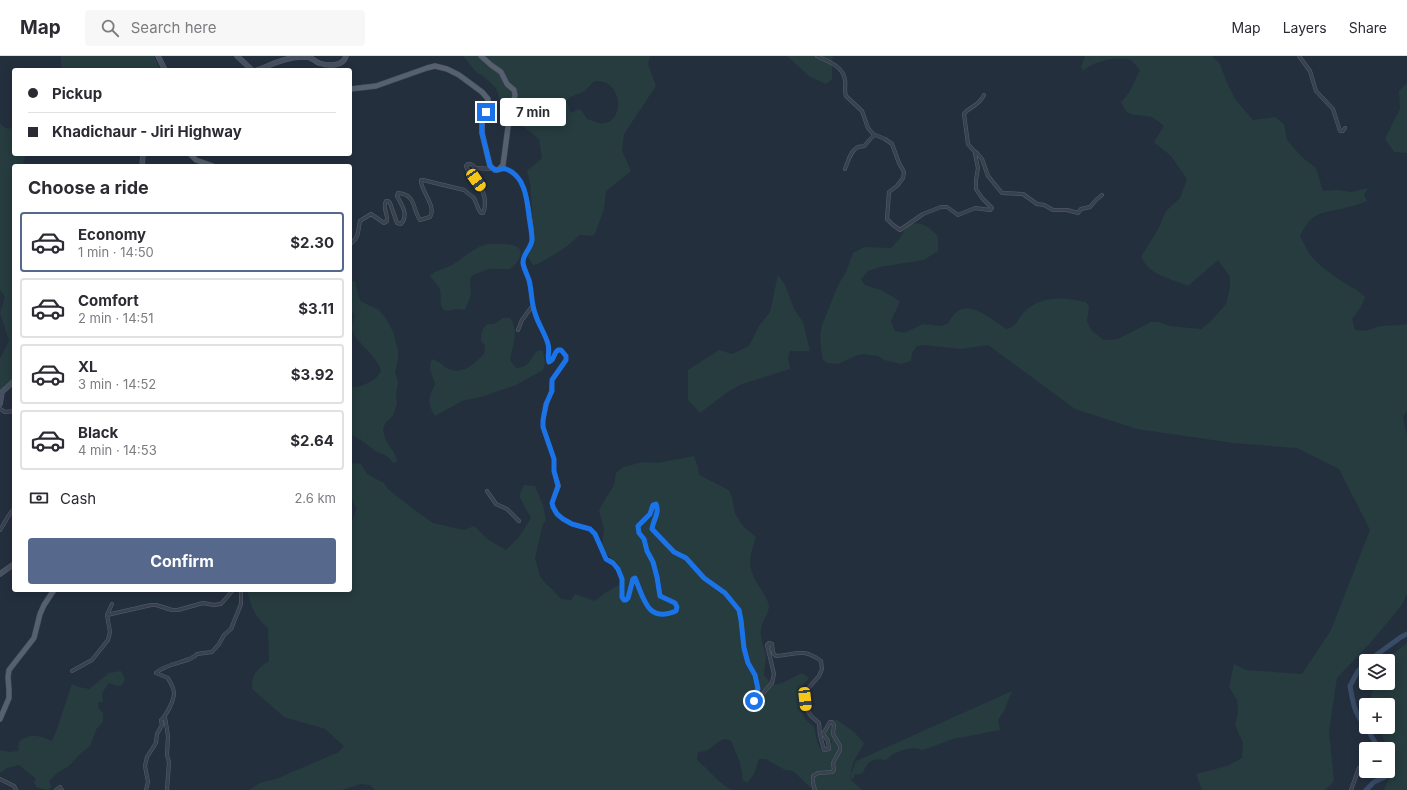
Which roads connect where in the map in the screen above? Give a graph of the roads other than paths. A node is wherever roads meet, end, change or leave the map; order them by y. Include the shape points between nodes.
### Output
1 (158, 56) edge
2 (237, 56) edge
3 (346, 56) edge
4 (481, 56) edge
5 (817, 56) edge
6 (1299, 56) edge
7 (164, 68) edge
8 (250, 68) edge
9 (262, 68) edge
10 (352, 89) edge
11 (984, 95) dead end
12 (1345, 128) dead end
13 (875, 135) junction
14 (977, 153) junction
15 (192, 156) edge
16 (207, 164) edge
17 (502, 168) junction
18 (845, 169) dead end
19 (493, 170) junction
20 (1102, 195) dead end
21 (352, 243) edge
22 (532, 305) junction
23 (518, 330) dead end
24 (12, 383) edge
25 (0, 404) edge
26 (0, 409) edge
27 (12, 411) edge
28 (487, 491) dead end
29 (12, 510) edge
30 (519, 521) dead end
31 (0, 530) edge
32 (12, 565) edge
33 (0, 574) edge
34 (53, 592) edge
35 (231, 592) edge
36 (241, 592) edge
37 (112, 604) dead end
38 (107, 615) junction
39 (72, 671) dead end
40 (165, 717) junction
41 (0, 718) edge
42 (1359, 768) dead end
43 (0, 779) edge
44 (16, 790) edge
45 (56, 790) edge
46 (62, 790) edge
47 (146, 790) edge
48 (167, 790) edge
49 (815, 790) edge
50 (1351, 790) edge

1 - 7 main road
2 - 8 main road
3 - 9 main road via 342,62 334,65 300,57
4 - 17 main road via 501,72 515,93
5 - 13 street via 842,71 845,81 844,93 862,111 868,128
6 - 12 street via 1310,71 1316,91 1333,109 1340,131
10 - 19 main road via 380,85 431,67 454,72 488,99 482,128
11 - 14 street via 982,100 964,114 968,144
13 - 14 street via 892,144 904,172 898,186 889,192 888,197 888,220 900,230 923,214 941,207 946,207 958,215 975,208 990,210 992,208 976,189
13 - 18 street via 853,152
14 - 20 street via 988,176 1002,193 1023,194 1037,204 1053,210 1078,212 1090,207
15 - 16 main road
17 - 19 main road
17 - 22 street via 521,182 527,200 532,241 523,264
19 - 21 street via 476,168 471,164 466,166 483,191 483,213 474,198 464,190 421,180 420,184 428,197 432,212 430,217 420,220 412,199 398,193 405,212 401,224 397,223 390,203 386,201 386,221 384,223 371,214 363,219 360,221 357,237
22 - 23 street
22 - 49 street via 548,346 549,362 558,350 566,356 566,360 552,380 552,391 543,420 554,459 558,486 552,503 557,514 572,524 590,529 595,534 606,559 618,569 622,579 624,600 628,598 635,578 648,608 658,614 672,613 677,607 675,603 660,596 653,562 639,533 638,526 656,504 656,521 652,529 674,552 686,558 704,578 725,593 739,610 744,648 758,689 752,700 756,701 772,683 774,674 767,645 769,643 772,644 776,656 804,653 813,655 821,661 822,669 819,676 806,691 806,708 810,716 819,723 824,750 829,749 828,741 823,734 830,722 834,725 832,734 840,750 833,763 832,772 813,776
24 - 25 main road via 2,392
26 - 27 street via 5,412
28 - 30 street via 496,504 507,509
29 - 31 street
32 - 33 main road
34 - 41 main road via 40,614 34,638 9,670 10,690
35 - 38 street via 221,604 203,603 178,610 151,605
36 - 40 street via 240,604 231,629 212,652 200,653 194,658 180,661 156,673 168,678 174,692
37 - 38 street
38 - 39 street via 110,632 108,640 92,660
40 - 47 street via 161,720 162,725 156,743 147,757
40 - 48 street via 167,755 170,762
42 - 50 street
43 - 44 street via 14,786
45 - 46 street via 60,787

